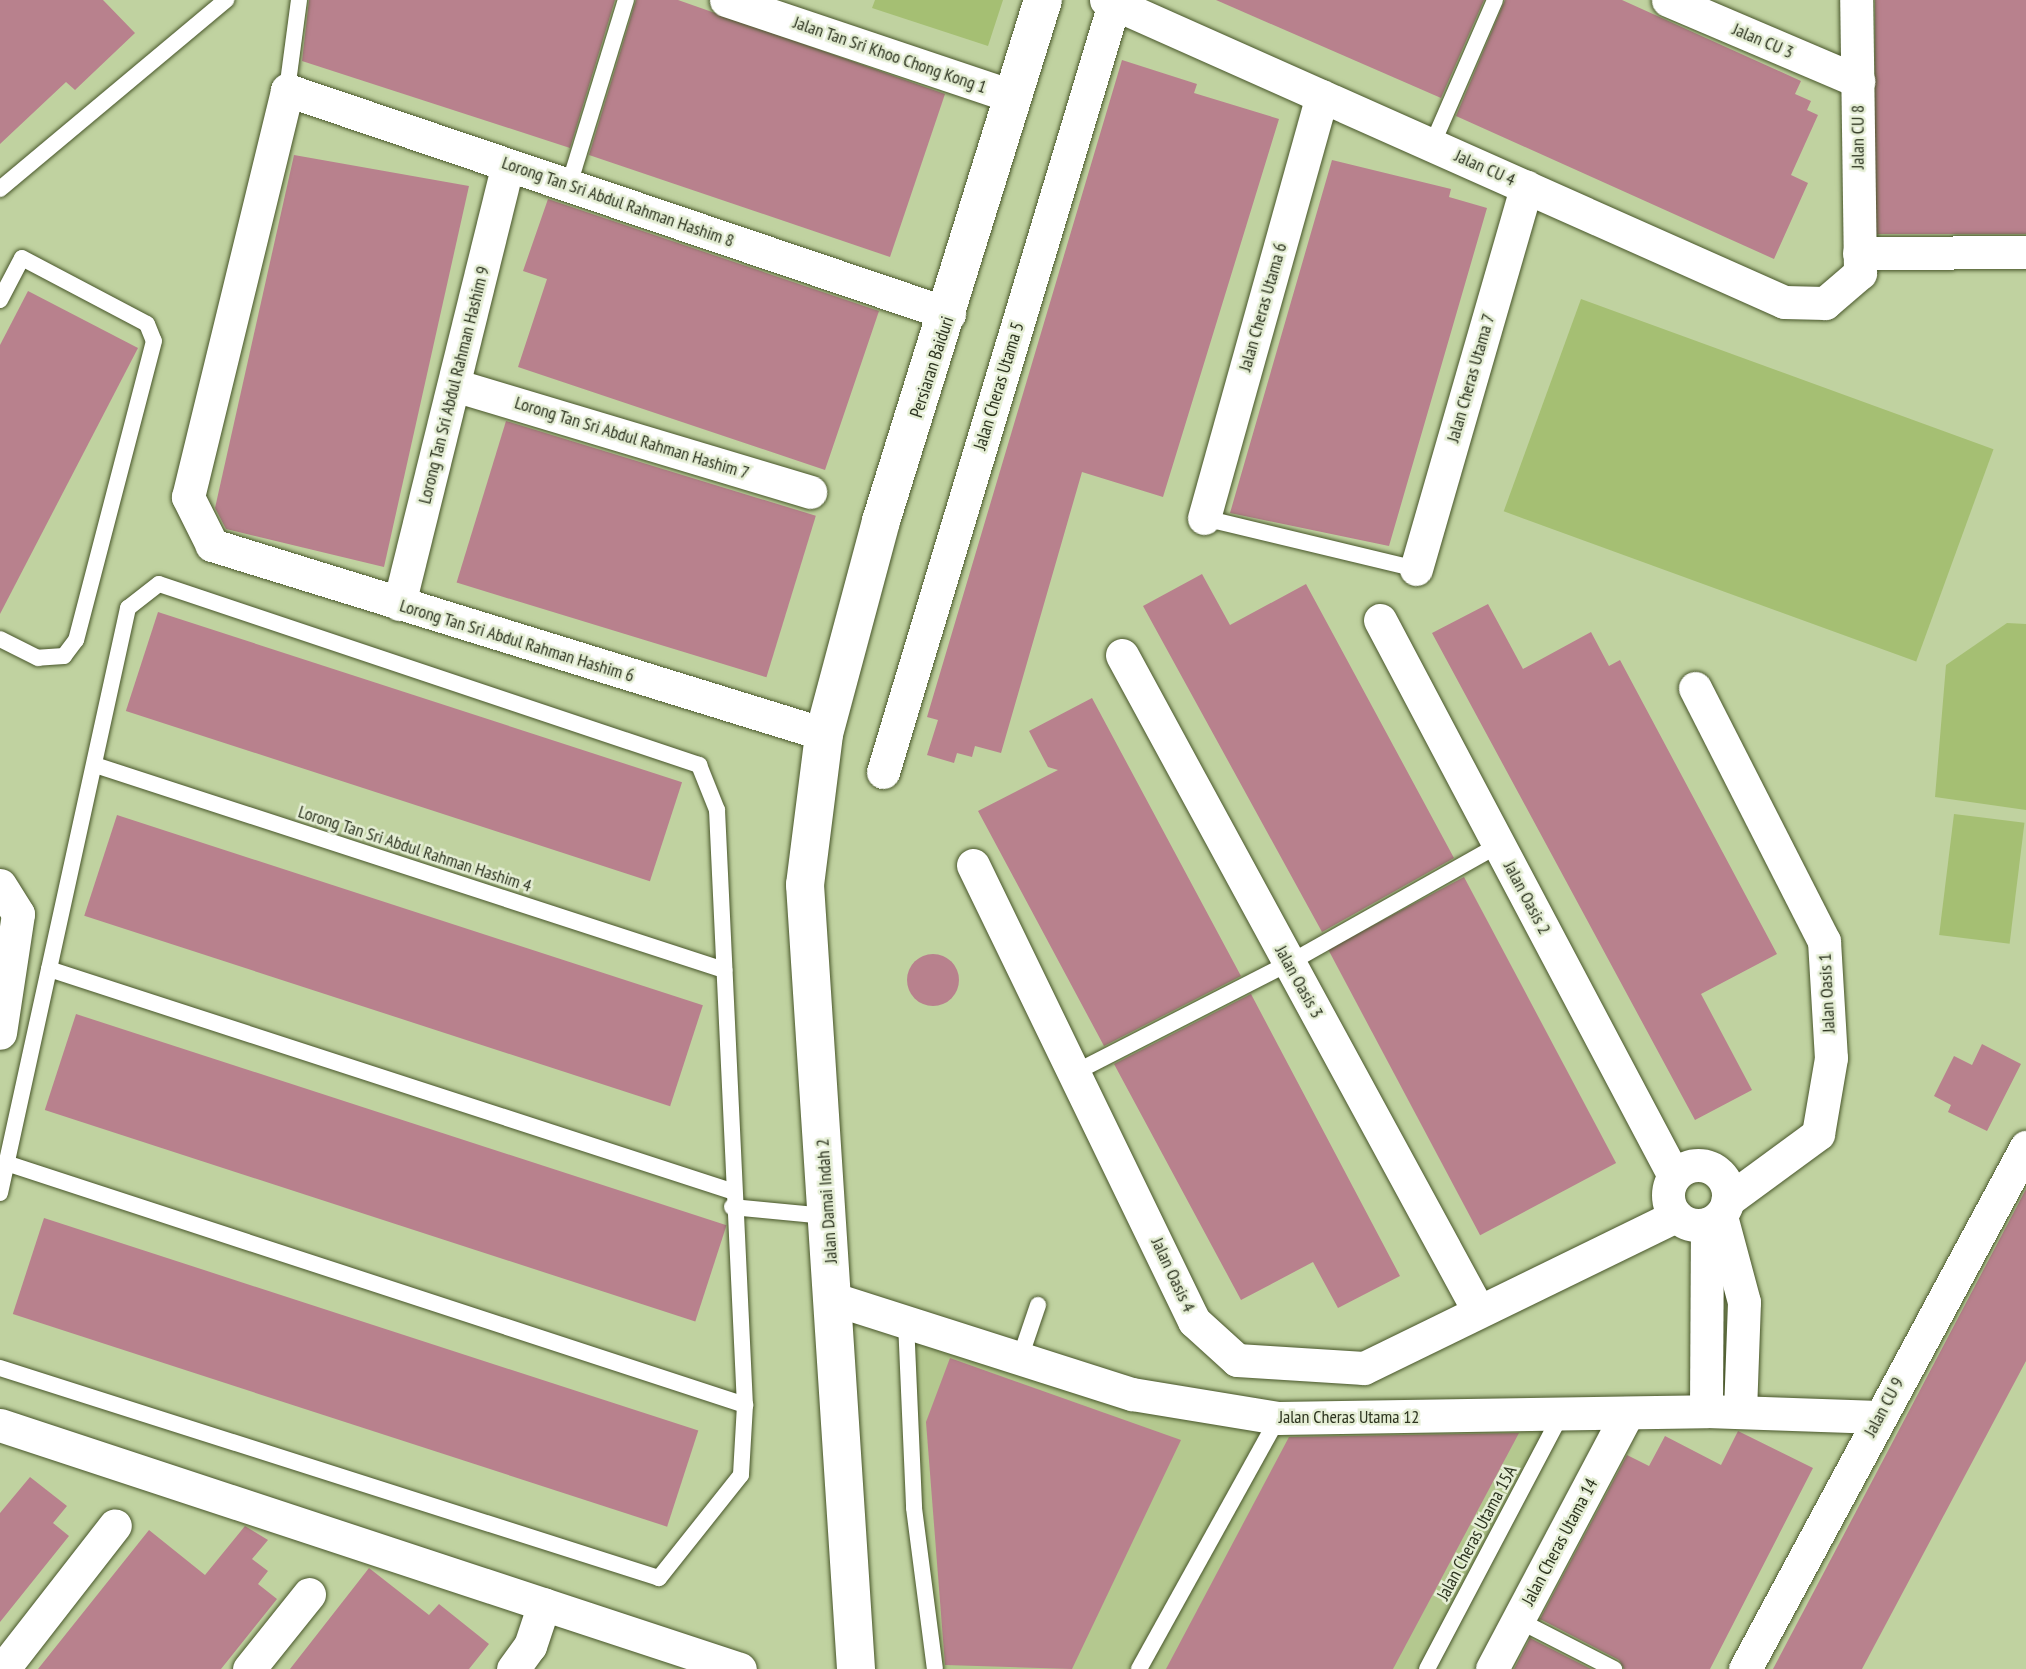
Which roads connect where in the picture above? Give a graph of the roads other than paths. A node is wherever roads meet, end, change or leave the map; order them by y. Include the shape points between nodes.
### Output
1 (226, 0) edge
2 (299, 0) edge
3 (626, 0) edge
4 (726, 0) edge
5 (1043, 0) edge
6 (1495, 0) edge
7 (1668, 0) edge
8 (1856, 0) edge
9 (1112, 1) edge
10 (1857, 81) junction
11 (287, 90) junction
12 (1322, 96) junction
13 (1014, 97) junction
14 (1432, 145) junction
15 (509, 165) junction
16 (569, 186) junction
17 (1526, 187) junction
18 (0, 189) edge
19 (2026, 252) edge
20 (1859, 263) junction
21 (0, 300) edge
22 (949, 314) junction
23 (454, 385) junction
24 (810, 492) dead end
25 (1204, 518) joint
26 (1416, 569) joint
27 (399, 604) junction
28 (1380, 620) dead end
29 (0, 639) edge
30 (1122, 655) dead end
31 (1695, 688) dead end
32 (824, 734) junction
33 (95, 765) junction
34 (883, 772) dead end
35 (1499, 845) junction
36 (973, 865) dead end
37 (0, 885) edge
38 (1289, 963) junction
39 (49, 969) junction
40 (724, 970) junction
41 (0, 1033) edge
42 (1078, 1071) junction
43 (2026, 1147) edge
44 (6, 1163) junction
45 (1674, 1176) junction
46 (0, 1193) edge
47 (732, 1199) junction
48 (1719, 1213) junction
49 (828, 1216) junction
50 (1676, 1216) junction
51 (834, 1299) junction
52 (1038, 1305) dead end
53 (1477, 1308) junction
54 (906, 1322) junction
55 (1020, 1359) junction
56 (0, 1368) edge
57 (745, 1405) junction
58 (1706, 1411) junction
59 (1740, 1412) junction
60 (1627, 1414) junction
61 (1561, 1415) junction
62 (1879, 1417) junction
63 (1278, 1419) junction
64 (0, 1425) edge
65 (115, 1525) dead end
66 (309, 1594) dead end
67 (544, 1604) junction
68 (1518, 1620) junction
69 (3, 1669) edge
70 (249, 1669) edge
71 (513, 1669) edge
72 (740, 1669) edge
73 (856, 1669) edge
74 (935, 1669) edge
75 (1139, 1669) edge
76 (1427, 1669) edge
77 (1492, 1669) edge
78 (1614, 1669) edge
79 (1745, 1669) edge

1 - 18 lane
2 - 11 lane
3 - 16 lane
4 - 13 street, Jalan Tan Sri Khoo Chong Kong 1
5 - 13 street, Persiaran Baiduri
6 - 14 lane
7 - 10 street, Jalan CU 3
8 - 10 street, Jalan CU 8
9 - 12 street, Jalan CU 4
9 - 34 street, Jalan Cheras Utama 5
10 - 20 street, Jalan CU 8
11 - 15 street, Lorong Tan Sri Abdul Rahman Hashim 8
11 - 27 street, Lorong Tan Sri Abdul Rahman Hashim 6 via 188,497 212,545
12 - 14 street, Jalan CU 4
12 - 25 street, Jalan Cheras Utama 6
13 - 22 street, Persiaran Baiduri
14 - 17 street, Jalan CU 4
15 - 16 street, Lorong Tan Sri Abdul Rahman Hashim 8
15 - 23 street, Lorong Tan Sri Abdul Rahman Hashim 9
16 - 22 street, Lorong Tan Sri Abdul Rahman Hashim 8
17 - 20 street, Jalan CU 4 via 1784,302 1825,303
17 - 26 street, Jalan Cheras Utama 7
19 - 20 street
21 - 29 lane via 22,258 147,324 154,341 76,640 64,656 38,658
22 - 32 street, Persiaran Baiduri via 881,521
23 - 24 street, Lorong Tan Sri Abdul Rahman Hashim 7
23 - 27 street, Lorong Tan Sri Abdul Rahman Hashim 9
25 - 26 lane
27 - 32 street, Lorong Tan Sri Abdul Rahman Hashim 6
28 - 35 street, Jalan Oasis 2
30 - 38 street, Jalan Oasis 3
31 - 48 street, Jalan Oasis 1 via 1824,941 1831,1058 1818,1134
32 - 49 street, Jalan Damai Indah 2 via 805,885
33 - 39 lane
33 - 40 lane, Lorong Tan Sri Abdul Rahman Hashim 4
33 - 40 lane via 128,608 159,584 699,765 717,810
35 - 38 lane
35 - 45 street, Jalan Oasis 2
36 - 42 street, Jalan Oasis 4
37 - 41 street via 18,914
38 - 42 lane
38 - 53 street, Jalan Oasis 3
39 - 44 lane
39 - 47 lane
40 - 47 lane
42 - 53 street, Jalan Oasis 4 via 1194,1321 1237,1360 1364,1368
43 - 62 street, Jalan CU 9
44 - 46 lane
44 - 57 lane
45 - 48 street via 1703,1165 1726,1184
45 - 50 street via 1668,1196
47 - 49 lane
47 - 57 lane
48 - 50 street
48 - 58 street
48 - 59 street via 1744,1302
49 - 51 street, Jalan Damai Indah 2
50 - 53 street, Jalan Oasis 4
51 - 54 street, Jalan Cheras Utama 12
51 - 73 street, Jalan Damai Indah 2
52 - 55 lane
54 - 55 street, Jalan Cheras Utama 12
54 - 74 lane via 914,1508
55 - 63 street, Jalan Cheras Utama 12 via 1132,1394
56 - 57 lane via 659,1578 741,1475
58 - 59 street, Jalan Cheras Utama 12
58 - 60 street, Jalan Cheras Utama 12
59 - 62 street, Jalan Cheras Utama 12
60 - 61 street, Jalan Cheras Utama 12
60 - 68 street, Jalan Cheras Utama 14
61 - 63 street, Jalan Cheras Utama 12
61 - 76 lane, Jalan Cheras Utama 15A
62 - 79 street, Jalan CU 9
63 - 75 lane
64 - 67 street
65 - 69 street
66 - 70 street
67 - 71 street via 530,1646
67 - 72 street
68 - 77 street, Jalan Cheras Utama 14
68 - 78 lane

